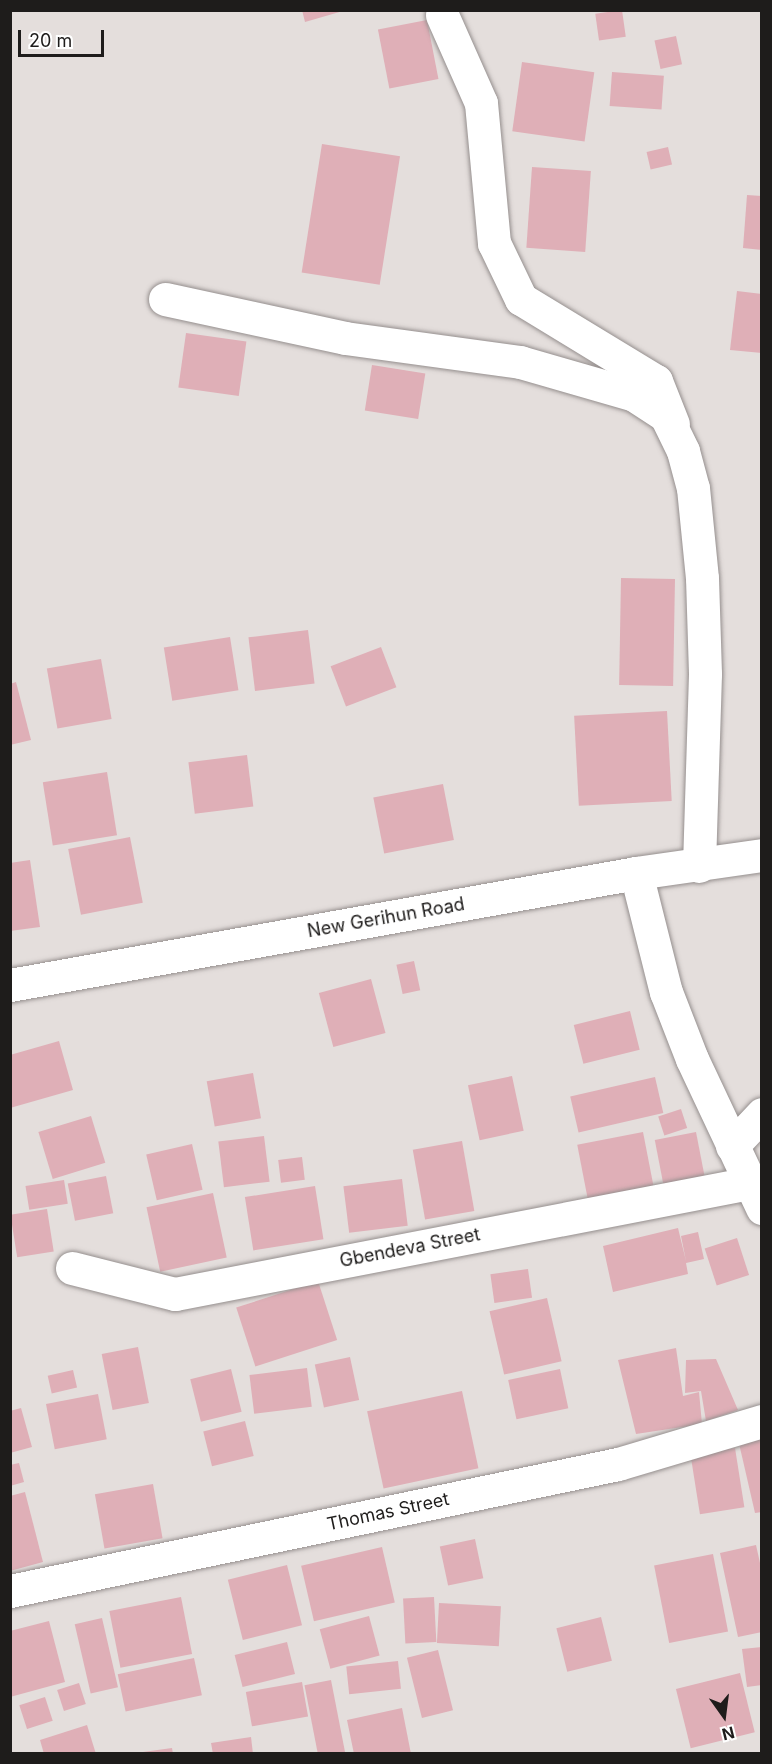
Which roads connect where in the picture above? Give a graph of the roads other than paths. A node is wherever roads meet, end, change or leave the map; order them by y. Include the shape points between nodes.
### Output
1 (442, 15) dead end
2 (165, 299) dead end
3 (684, 451) junction
4 (762, 855) edge
5 (699, 866) junction
6 (636, 873) junction
7 (10, 985) edge
8 (762, 1114) edge
9 (732, 1146) junction
10 (756, 1196) edge
11 (72, 1268) dead end
12 (762, 1421) edge
13 (10, 1591) edge

1 - 3 street via 481,103 494,243 521,299 656,381
2 - 3 street via 345,338 520,362 634,395 666,416
3 - 5 street via 693,488 703,610
4 - 5 street, New Gerihun Road
5 - 6 street, New Gerihun Road
6 - 7 street, New Gerihun Road
6 - 9 street, Gbendeva Street via 666,992
8 - 9 street
9 - 10 street, Gbendeva Street
10 - 11 street, Gbendeva Street via 175,1294
12 - 13 street, Thomas Street via 618,1464

